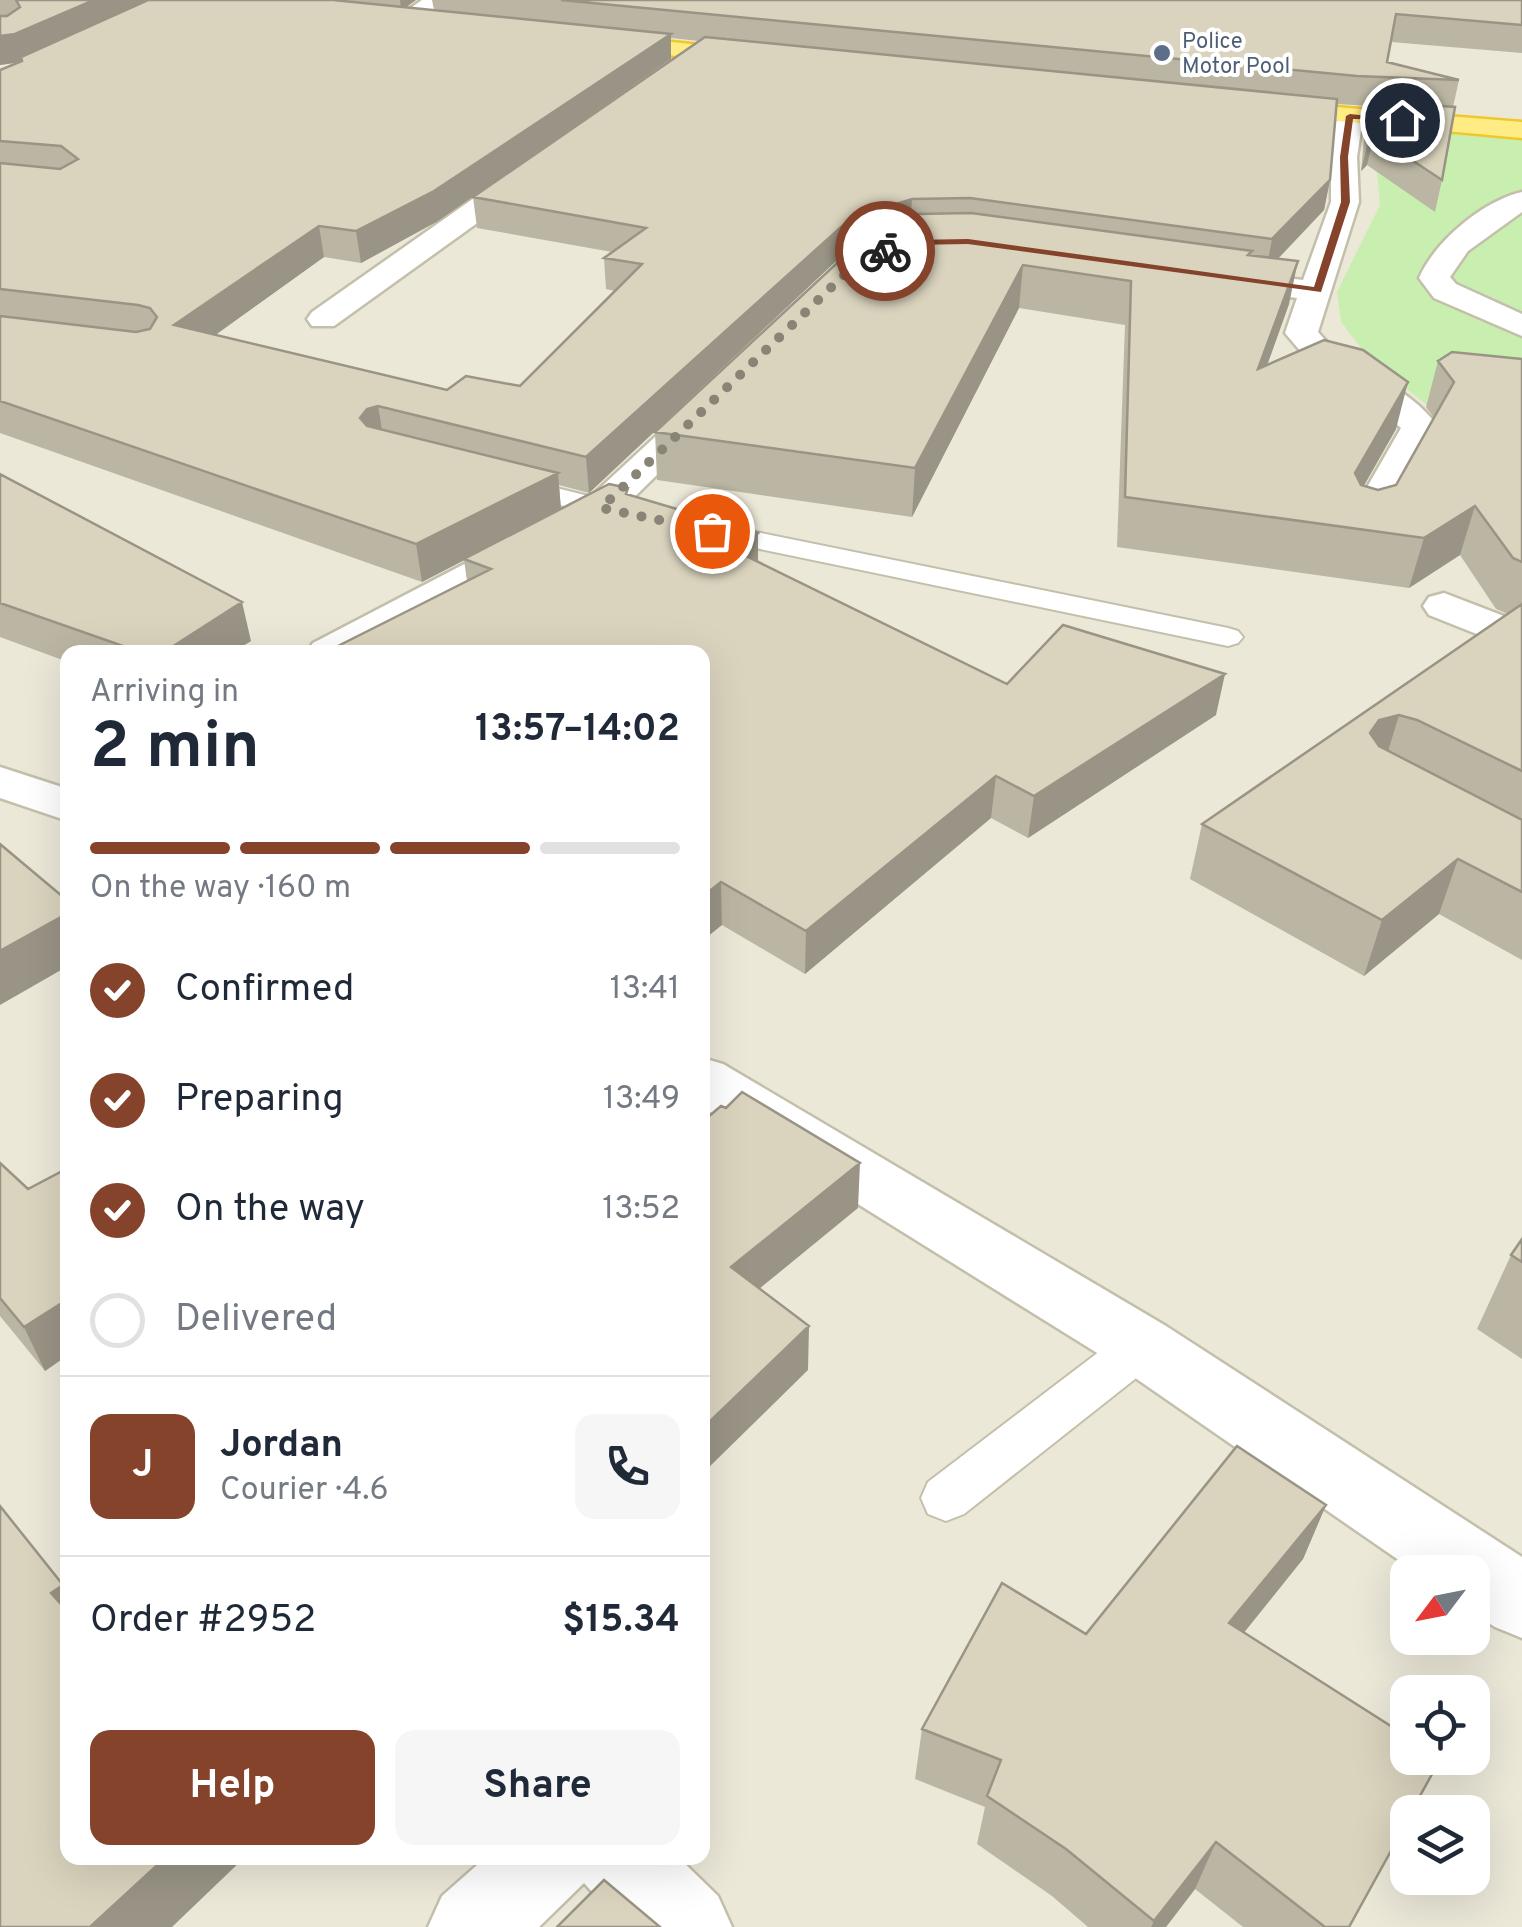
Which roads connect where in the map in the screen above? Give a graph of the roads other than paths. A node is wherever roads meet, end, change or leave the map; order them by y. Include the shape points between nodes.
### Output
1 (411, 11) edge
2 (454, 21) edge
3 (700, 52) junction
4 (670, 73) edge
5 (1522, 115) edge
6 (1350, 116) junction
7 (1522, 130) edge
8 (553, 155) edge
9 (1522, 200) edge
10 (1183, 273) edge
11 (1318, 290) junction
12 (323, 319) dead end
13 (1522, 326) edge
14 (738, 376) edge
15 (492, 480) edge
16 (601, 508) junction
17 (1366, 524) edge
18 (1444, 606) dead end
19 (1228, 637) dead end
20 (1522, 638) edge
21 (342, 645) edge
22 (0, 782) edge
23 (60, 803) edge
24 (710, 1084) edge
25 (1142, 1346) junction
26 (946, 1498) dead end
27 (1522, 1601) edge
28 (542, 1865) edge
29 (624, 1865) edge
30 (473, 1927) edge
31 (688, 1927) edge

1 - 2 highway
3 - 3 highway via 572,32 784,54
3 - 4 street
5 - 6 highway via 1242,98
6 - 7 highway
6 - 11 street via 1346,202
8 - 12 street
9 - 13 street via 1438,264 1434,278 1445,291
10 - 11 street
11 - 17 street via 1300,333 1312,350 1377,388 1420,427
14 - 16 street
15 - 16 lane
16 - 19 lane
16 - 21 street
18 - 20 street
22 - 23 street
24 - 25 street
25 - 26 lane
25 - 27 street
28 - 30 street
29 - 31 street

